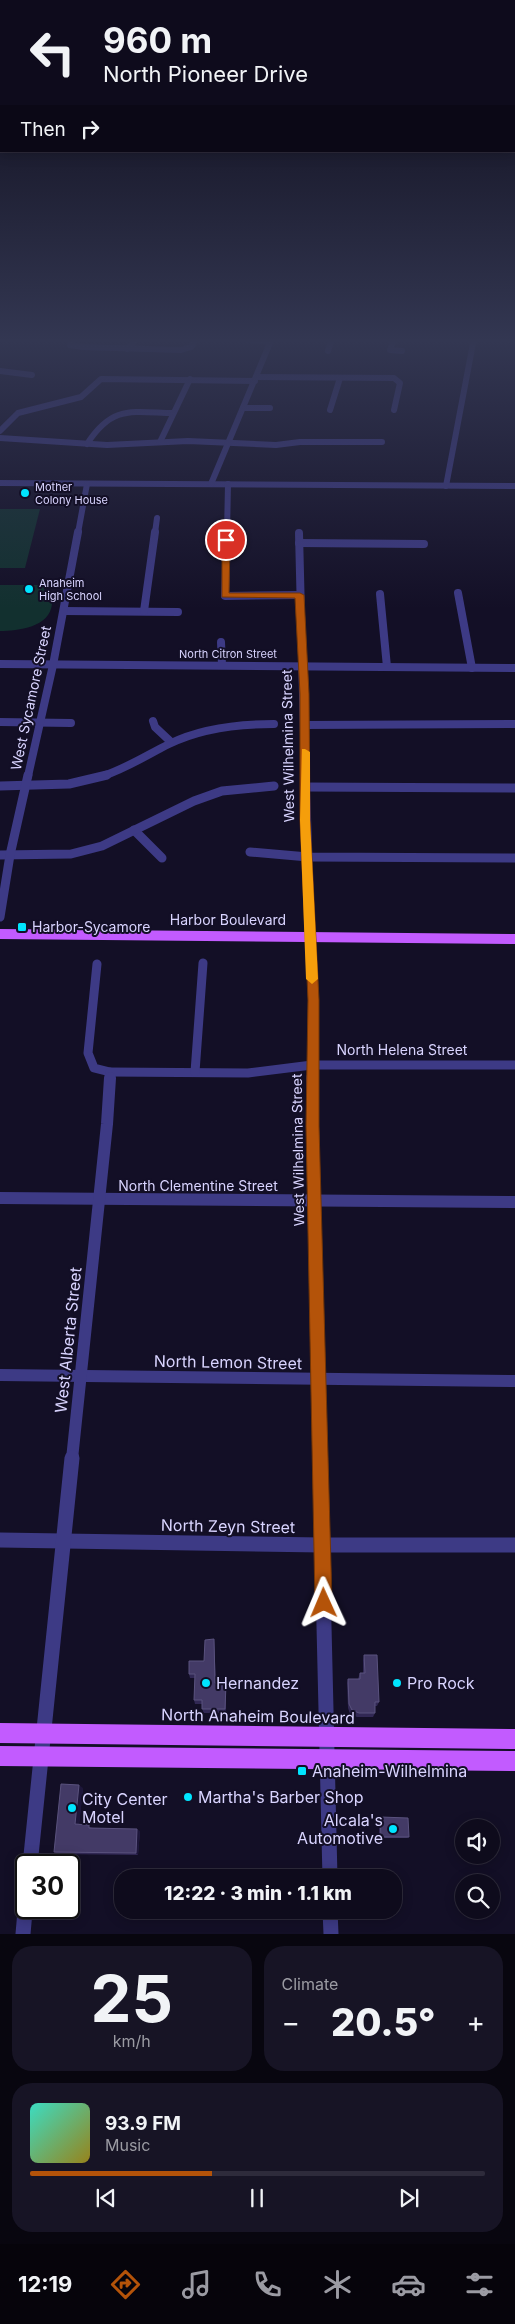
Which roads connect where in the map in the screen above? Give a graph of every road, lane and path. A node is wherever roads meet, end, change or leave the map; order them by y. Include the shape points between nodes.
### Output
1 (98, 428) edge
2 (166, 428) edge
3 (234, 428) edge
4 (456, 428) edge
5 (0, 438) edge
6 (160, 442) junction
7 (382, 442) dead end
8 (87, 444) junction
9 (227, 444) junction
10 (0, 483) edge
11 (87, 484) junction
12 (211, 484) junction
13 (228, 484) junction
14 (446, 486) junction
15 (515, 486) edge
16 (157, 518) dead end
17 (299, 533) dead end
18 (299, 543) junction
19 (424, 544) dead end
20 (458, 593) dead end
21 (380, 594) dead end
22 (300, 595) junction
23 (64, 611) junction
24 (144, 611) junction
25 (178, 612) dead end
26 (221, 642) dead end
27 (0, 664) edge
28 (53, 665) junction
29 (222, 665) junction
30 (302, 666) junction
31 (387, 667) junction
32 (472, 668) junction
33 (515, 668) edge
34 (153, 721) dead end
35 (0, 722) edge
36 (39, 722) junction
37 (71, 722) dead end
38 (274, 724) dead end
39 (515, 724) edge
40 (304, 725) junction
41 (171, 742) junction
42 (0, 786) edge
43 (25, 786) junction
44 (274, 786) dead end
45 (306, 787) junction
46 (515, 788) edge
47 (134, 830) junction
48 (250, 852) dead end
49 (5, 855) edge
50 (308, 857) junction
51 (162, 858) dead end
52 (515, 858) edge
53 (0, 917) edge
54 (0, 934) edge
55 (310, 936) junction
56 (515, 939) edge
57 (203, 963) dead end
58 (97, 964) dead end
59 (312, 1065) junction
60 (515, 1065) edge
61 (110, 1072) junction
62 (195, 1072) junction
63 (0, 1198) edge
64 (99, 1201) junction
65 (316, 1201) junction
66 (515, 1202) edge
67 (0, 1375) edge
68 (82, 1376) junction
69 (318, 1379) junction
70 (515, 1382) edge
71 (0, 1540) edge
72 (63, 1540) junction
73 (322, 1545) junction
74 (515, 1545) edge
75 (0, 1733) edge
76 (44, 1733) junction
77 (327, 1738) junction
78 (515, 1739) edge
79 (0, 1756) edge
80 (41, 1757) junction
81 (327, 1759) junction
82 (515, 1762) edge
83 (31, 1854) edge
84 (330, 1869) edge
85 (24, 1919) edge
86 (330, 1919) edge
87 (23, 1934) edge
88 (331, 1934) edge

1 - 8 street
2 - 6 street
3 - 9 street
4 - 14 street
5 - 8 street
6 - 8 street
6 - 9 street
7 - 9 street
9 - 12 street
10 - 11 street
11 - 12 street
11 - 23 street, West Sycamore Street
12 - 13 street
13 - 14 street
13 - 22 street via 224,596
14 - 15 street
16 - 24 street
17 - 18 street, West Wilhelmina Street
18 - 19 street
18 - 22 street, West Wilhelmina Street
20 - 32 street
21 - 31 street
22 - 30 street, West Wilhelmina Street
23 - 24 street
23 - 28 street, West Sycamore Street
24 - 25 street
26 - 29 street
27 - 28 street, North Citron Street
28 - 29 street, North Citron Street
28 - 36 street, West Sycamore Street
29 - 30 street, North Citron Street
30 - 31 street, North Citron Street
30 - 40 street, West Wilhelmina Street
31 - 32 street, North Citron Street
32 - 33 street, North Citron Street
34 - 41 street
35 - 36 street
36 - 37 street
36 - 43 street, West Sycamore Street
38 - 41 street via 220,727
39 - 40 street
40 - 45 street, West Wilhelmina Street
41 - 43 street via 111,774 77,784
42 - 43 street
43 - 49 street, West Sycamore Street
44 - 47 street via 222,791
45 - 46 street
45 - 50 street, West Wilhelmina Street
47 - 49 street via 102,846 71,854
47 - 51 street
48 - 50 street
49 - 53 street, West Sycamore Street
50 - 52 street
50 - 55 street, West Wilhelmina Street
54 - 55 main road, Harbor Boulevard
55 - 56 main road, Harbor Boulevard
55 - 59 street, West Wilhelmina Street
57 - 62 street
58 - 61 street via 88,1053 94,1068
59 - 60 street, North Helena Street
59 - 62 street, North Helena Street via 248,1072
59 - 65 street, West Wilhelmina Street
61 - 62 street, North Helena Street
61 - 64 street, West Alberta Street
63 - 64 street, North Clementine Street
64 - 65 street, North Clementine Street
64 - 68 street, West Alberta Street
65 - 66 street, North Clementine Street
65 - 69 street, West Wilhelmina Street
67 - 68 street, North Lemon Street
68 - 69 street, North Lemon Street
68 - 72 street, West Alberta Street
69 - 70 street, North Lemon Street
69 - 73 street, West Wilhelmina Street
71 - 72 street, North Zeyn Street
72 - 73 street, North Zeyn Street
72 - 76 street, West Alberta Street
73 - 74 street, North Zeyn Street
73 - 77 street, West Wilhelmina Street
75 - 76 main road, North Anaheim Boulevard
76 - 77 main road, North Anaheim Boulevard
76 - 80 street, West Alberta Street
77 - 78 main road, North Anaheim Boulevard
77 - 81 street, West Wilhelmina Street
79 - 80 main road
80 - 81 main road
80 - 83 street, West Alberta Street
81 - 82 main road
81 - 84 street, West Wilhelmina Street
85 - 87 street
86 - 88 street

